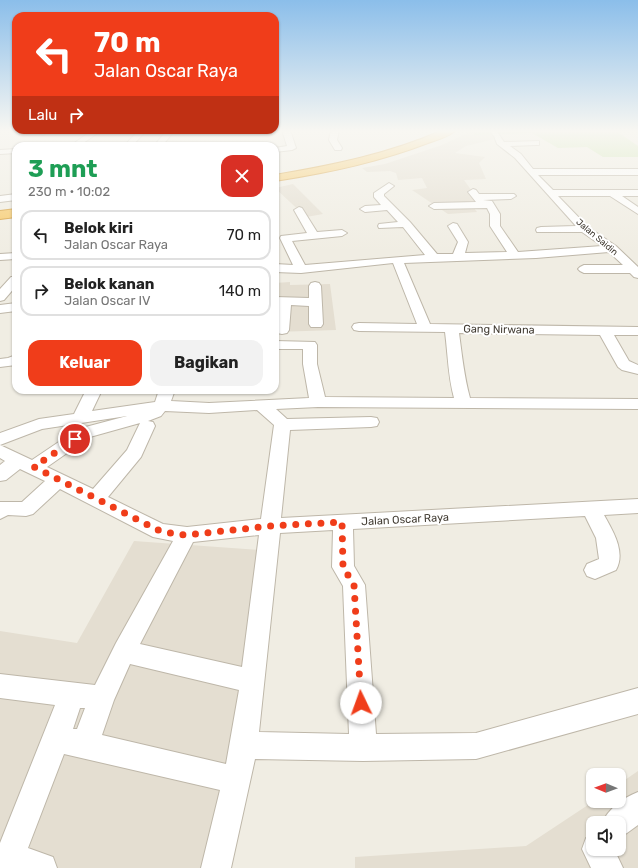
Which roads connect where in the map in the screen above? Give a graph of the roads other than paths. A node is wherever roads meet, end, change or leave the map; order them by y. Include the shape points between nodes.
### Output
1 (313, 171) edge
2 (531, 172) joint
3 (589, 172) joint
4 (638, 172) edge
5 (279, 177) edge
6 (389, 186) dead end
7 (612, 193) junction
8 (638, 193) edge
9 (551, 194) junction
10 (511, 196) dead end
11 (12, 197) edge
12 (0, 198) edge
13 (476, 198) junction
14 (12, 204) edge
15 (0, 206) edge
16 (448, 206) junction
17 (389, 207) junction
18 (299, 210) dead end
19 (365, 210) dead end
20 (638, 212) edge
21 (12, 214) edge
22 (0, 215) edge
23 (460, 215) dead end
24 (406, 224) junction
25 (382, 226) dead end
26 (453, 226) dead end
27 (584, 229) junction
28 (541, 230) dead end
29 (342, 233) dead end
30 (314, 235) junction
31 (612, 248) junction
32 (514, 255) junction
33 (12, 256) edge
34 (458, 256) junction
35 (0, 257) edge
36 (434, 258) junction
37 (397, 260) junction
38 (633, 266) edge
39 (279, 268) edge
40 (301, 269) junction
41 (584, 269) dead end
42 (12, 283) edge
43 (315, 286) dead end
44 (0, 296) edge
45 (280, 301) edge
46 (315, 302) junction
47 (12, 308) edge
48 (0, 309) edge
49 (316, 324) dead end
50 (359, 327) dead end
51 (425, 328) junction
52 (451, 328) junction
53 (282, 330) dead end
54 (605, 331) junction
55 (638, 331) edge
56 (279, 345) edge
57 (12, 362) edge
58 (0, 363) edge
59 (638, 370) edge
60 (92, 394) edge
61 (164, 398) edge
62 (318, 402) junction
63 (463, 403) junction
64 (638, 404) edge
65 (260, 405) junction
66 (80, 418) junction
67 (371, 422) dead end
68 (282, 425) junction
69 (147, 426) dead end
70 (0, 439) edge
71 (0, 451) edge
72 (27, 464) junction
73 (0, 475) edge
74 (58, 480) junction
75 (95, 499) junction
76 (638, 506) edge
77 (591, 508) junction
78 (0, 512) edge
79 (342, 522) junction
80 (270, 526) junction
81 (187, 535) junction
82 (595, 570) dead end
83 (124, 651) junction
84 (253, 681) junction
85 (0, 686) edge
86 (72, 694) junction
87 (102, 698) junction
88 (638, 701) edge
89 (56, 739) junction
90 (86, 744) junction
91 (244, 746) junction
92 (363, 748) junction
93 (236, 780) junction
94 (638, 806) edge
95 (626, 816) edge
96 (601, 856) edge
97 (7, 863) edge
98 (42, 868) edge
99 (216, 868) edge
100 (608, 868) edge

1 - 5 highway
2 - 3 street
2 - 9 street, Jalan Saidin
3 - 4 street
6 - 17 street via 378,195
7 - 8 street
7 - 9 street
7 - 20 street
9 - 27 street, Jalan Saidin
10 - 13 street
11 - 12 street
13 - 16 street
13 - 16 street via 431,202
13 - 32 street via 490,205 495,214 495,226
14 - 15 highway
16 - 23 street
17 - 19 street
17 - 24 street
18 - 30 street
21 - 22 highway
24 - 25 street
24 - 36 street
26 - 34 street via 463,242
27 - 28 street
27 - 31 street, Jalan Saidin
29 - 30 street
30 - 40 street via 285,239
31 - 32 street via 576,253
31 - 38 street, Jalan Saidin
32 - 34 street
33 - 35 street
34 - 36 street
36 - 37 street
37 - 40 street
37 - 51 street
38 - 41 street
39 - 40 street
42 - 44 street
43 - 46 street
45 - 46 street
45 - 53 street
46 - 49 street
47 - 48 street
50 - 51 street, Gang Nirwana
51 - 52 street, Gang Nirwana
52 - 54 street, Gang Nirwana
52 - 63 street via 456,376
54 - 55 street, Gang Nirwana
54 - 59 street via 623,364
56 - 62 street via 310,345 310,364
57 - 58 street
60 - 66 street
61 - 65 street via 209,408
61 - 66 street
61 - 72 street via 155,412 84,433
62 - 63 street
62 - 65 street
63 - 64 street
65 - 68 street
66 - 70 street via 39,424
67 - 68 street
68 - 80 street
69 - 75 street via 135,453
71 - 72 street, Jalan Oscar Raya
72 - 73 street via 4,471
72 - 74 street, Jalan Oscar Raya
74 - 75 street, Jalan Oscar Raya
74 - 78 street via 26,509 3,508
75 - 81 street, Jalan Oscar Raya via 160,531
76 - 77 street, Jalan Oscar Raya
77 - 79 street, Jalan Oscar Raya
77 - 82 street via 606,538 610,561 609,564
79 - 80 street, Jalan Oscar Raya
79 - 92 street via 343,567 354,585
80 - 81 street, Jalan Oscar Raya
80 - 84 street
81 - 83 street
83 - 84 street
83 - 87 street
84 - 91 street
85 - 86 street
86 - 87 street
86 - 89 street
87 - 90 street
88 - 92 street via 476,746
89 - 90 street
89 - 97 street
90 - 93 street
91 - 92 street
91 - 93 street
93 - 99 street
94 - 95 street
96 - 100 street
97 - 98 street

